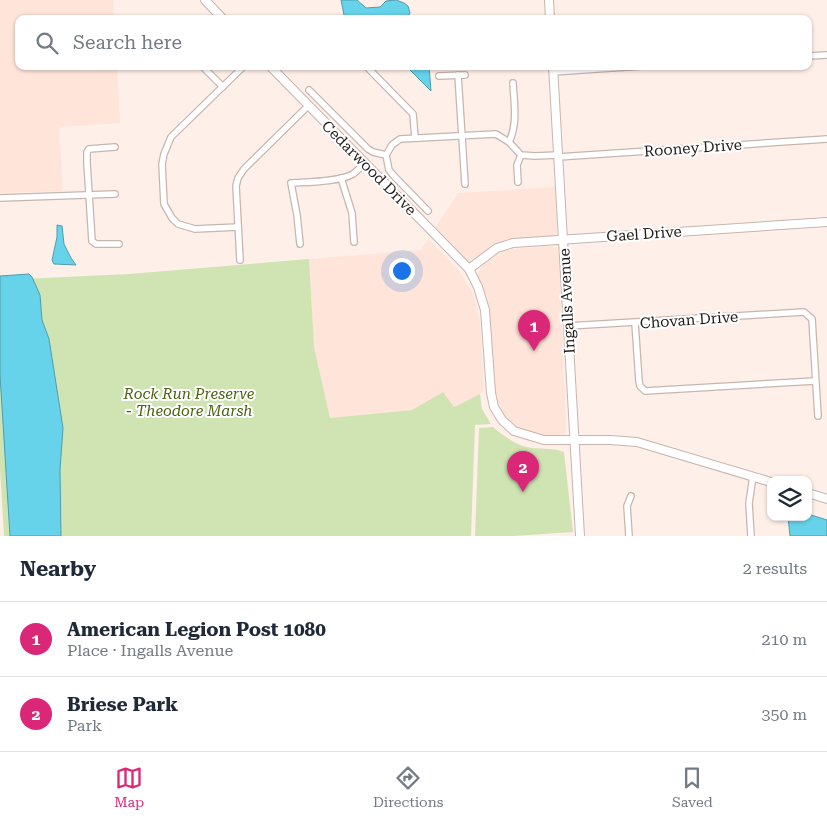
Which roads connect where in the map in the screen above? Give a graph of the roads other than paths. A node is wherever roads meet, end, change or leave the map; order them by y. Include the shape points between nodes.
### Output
1 (205, 0) edge
2 (549, 0) edge
3 (220, 15) edge
4 (550, 15) edge
5 (827, 55) edge
6 (812, 56) edge
7 (206, 70) edge
8 (240, 70) edge
9 (274, 70) edge
10 (370, 70) edge
11 (553, 70) edge
12 (458, 75) junction
13 (465, 75) dead end
14 (439, 76) dead end
15 (513, 83) dead end
16 (223, 87) junction
17 (310, 90) dead end
18 (308, 106) junction
19 (462, 135) junction
20 (415, 138) junction
21 (827, 139) edge
22 (509, 142) junction
23 (115, 147) dead end
24 (386, 155) junction
25 (521, 155) junction
26 (558, 156) junction
27 (365, 163) junction
28 (341, 178) junction
29 (518, 182) dead end
30 (465, 184) dead end
31 (115, 194) dead end
32 (89, 196) junction
33 (0, 198) edge
34 (428, 211) dead end
35 (827, 222) edge
36 (238, 227) junction
37 (563, 240) junction
38 (354, 242) dead end
39 (119, 244) dead end
40 (300, 244) dead end
41 (240, 260) dead end
42 (469, 269) junction
43 (635, 323) junction
44 (568, 326) junction
45 (815, 381) junction
46 (818, 416) dead end
47 (575, 441) junction
48 (753, 476) junction
49 (767, 481) edge
50 (812, 494) edge
51 (631, 496) dead end
52 (827, 499) edge
53 (580, 536) edge
54 (629, 536) edge
55 (751, 536) edge

1 - 3 street
2 - 4 street
5 - 6 street
7 - 16 street
8 - 16 street
9 - 18 street, Cedarwood Drive
10 - 20 street via 413,114
11 - 26 street, Ingalls Avenue
12 - 13 street
12 - 14 street
12 - 19 street
15 - 22 street via 515,126
16 - 36 street via 167,146 162,164 164,204 172,218 186,228
17 - 24 street via 368,149
18 - 27 street, Cedarwood Drive
18 - 36 street via 238,178
19 - 20 street
19 - 22 street via 496,134
19 - 30 street
20 - 24 street via 400,139
21 - 26 street, Rooney Drive
22 - 25 street
23 - 32 street via 90,148 87,152
24 - 34 street via 389,170
25 - 26 street, Rooney Drive
25 - 29 street via 517,165
26 - 37 street, Ingalls Avenue
27 - 28 street via 354,173
27 - 42 street, Cedarwood Drive
28 - 38 street via 352,213
28 - 40 street via 291,182
31 - 32 street
32 - 33 street
32 - 39 street via 92,241 96,244
35 - 37 street, Gael Drive
36 - 41 street
37 - 42 street, Gael Drive via 513,243 497,248
37 - 44 street, Ingalls Avenue
42 - 47 street, Cedarwood Drive via 485,310 491,393 502,420 514,431 528,436
43 - 44 street, Chovan Drive
43 - 45 street via 639,381 645,391
43 - 45 street, Chovan Drive via 804,312 812,319
44 - 47 street, Ingalls Avenue
45 - 46 street
47 - 48 street, Cedarwood Drive via 637,442
47 - 53 street, Ingalls Avenue
48 - 49 street, Cedarwood Drive
48 - 55 street via 749,502
50 - 52 street
51 - 54 street via 627,506

